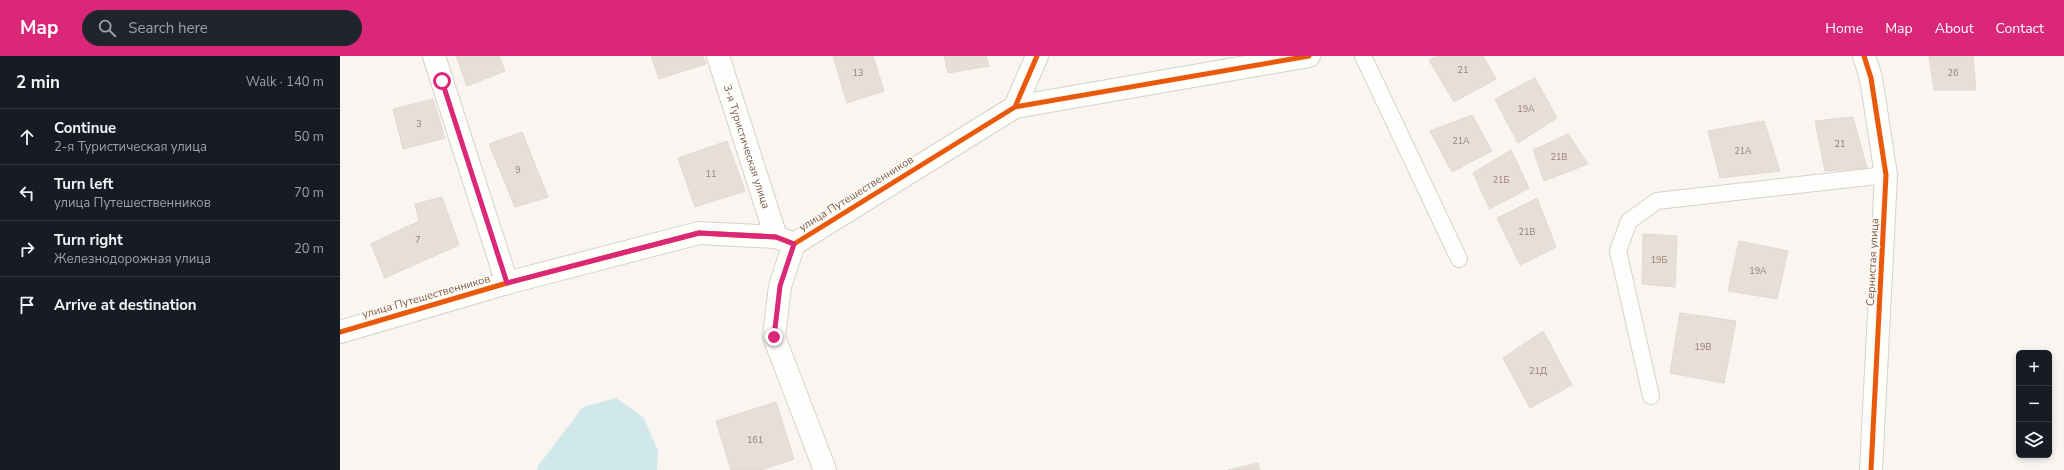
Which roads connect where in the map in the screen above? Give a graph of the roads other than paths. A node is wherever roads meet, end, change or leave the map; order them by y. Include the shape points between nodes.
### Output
1 (434, 56) edge
2 (718, 56) edge
3 (1309, 56) edge
4 (1363, 56) edge
5 (1864, 56) edge
6 (1033, 59) edge
7 (1016, 107) junction
8 (1886, 175) junction
9 (785, 241) junction
10 (1459, 259) dead end
11 (507, 283) junction
12 (341, 330) edge
13 (1651, 396) dead end
14 (825, 470) edge
15 (1871, 470) edge

1 - 11 street
2 - 9 street, 3-я Туристическая улица
3 - 7 street
4 - 10 lane
5 - 8 street, Сернистая улица via 1871,78
6 - 7 street
7 - 9 street, улица Путешественников
8 - 13 lane via 1657,201 1629,221 1618,251
8 - 15 street, Сернистая улица
9 - 11 street, улица Путешественников via 699,233
9 - 14 street via 774,337
11 - 12 street, улица Путешественников

